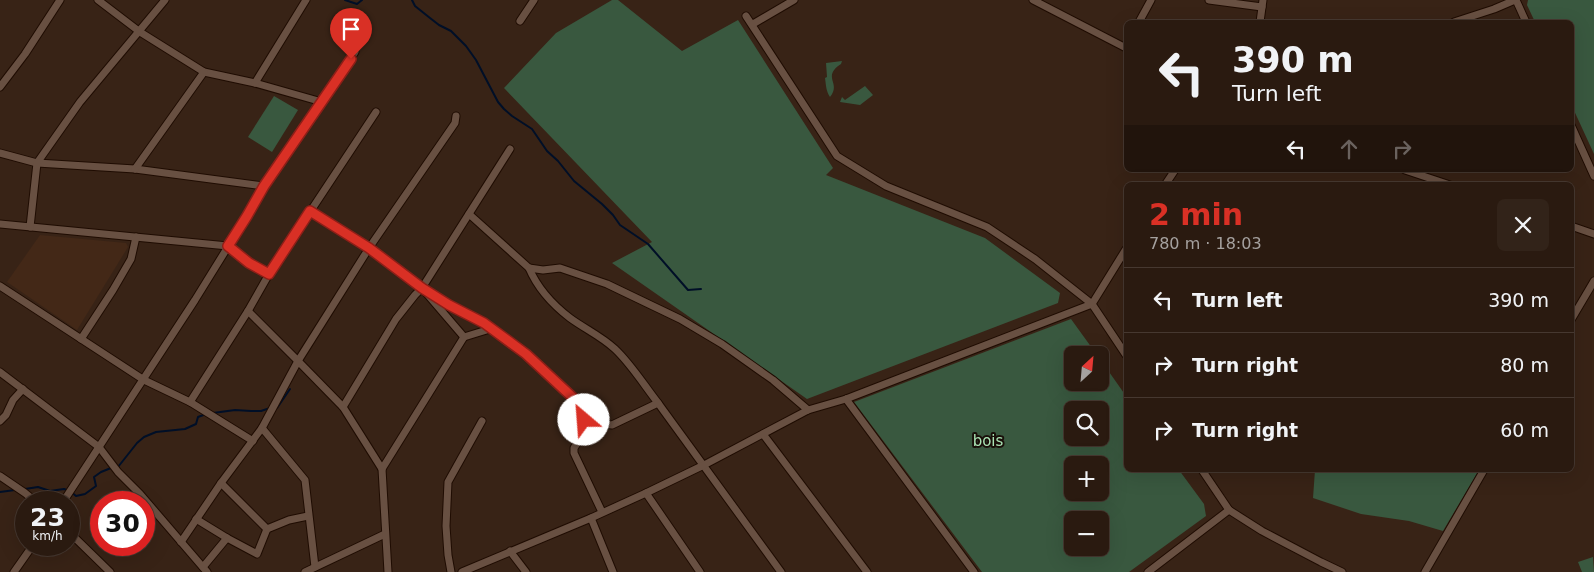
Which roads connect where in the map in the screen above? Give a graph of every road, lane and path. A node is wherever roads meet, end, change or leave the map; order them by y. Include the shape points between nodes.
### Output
1 (60, 0) edge
2 (98, 0) edge
3 (165, 0) edge
4 (306, 0) edge
5 (534, 0) edge
6 (794, 0) edge
7 (1033, 0) edge
8 (1151, 0) edge
9 (1209, 0) edge
10 (1515, 0) edge
11 (1262, 4) edge
12 (746, 16) dead end
13 (520, 20) dead end
14 (1140, 20) edge
15 (1260, 20) edge
16 (1461, 20) edge
17 (1525, 20) edge
18 (753, 24) junction
19 (140, 32) junction
20 (1124, 46) edge
21 (355, 52) dead end
22 (204, 72) junction
23 (256, 83) junction
24 (0, 87) edge
25 (322, 102) junction
26 (376, 112) dead end
27 (456, 116) dead end
28 (1574, 131) edge
29 (510, 149) dead end
30 (0, 153) edge
31 (37, 163) junction
32 (135, 169) junction
33 (1411, 172) edge
34 (1594, 176) edge
35 (1441, 182) edge
36 (264, 186) junction
37 (310, 211) junction
38 (469, 214) junction
39 (0, 224) edge
40 (30, 227) junction
41 (1574, 227) edge
42 (1594, 234) edge
43 (136, 237) junction
44 (228, 246) junction
45 (369, 248) junction
46 (1124, 252) edge
47 (529, 268) junction
48 (269, 274) junction
49 (1594, 281) edge
50 (0, 286) edge
51 (422, 288) junction
52 (1092, 304) junction
53 (248, 311) junction
54 (1574, 315) edge
55 (490, 329) junction
56 (464, 337) junction
57 (80, 339) junction
58 (1124, 352) edge
59 (298, 361) junction
60 (0, 372) edge
61 (144, 380) junction
62 (23, 389) junction
63 (846, 399) junction
64 (190, 402) junction
65 (658, 403) junction
66 (343, 407) junction
67 (584, 408) junction
68 (808, 410) junction
69 (0, 421) edge
70 (482, 421) dead end
71 (604, 424) junction
72 (262, 428) junction
73 (586, 431) junction
74 (763, 434) junction
75 (253, 441) junction
76 (99, 447) junction
77 (704, 465) junction
78 (382, 468) junction
79 (1203, 472) edge
80 (1483, 472) edge
81 (0, 476) edge
82 (221, 483) junction
83 (22, 491) edge
84 (70, 491) edge
85 (646, 493) junction
86 (1228, 510) junction
87 (602, 512) junction
88 (308, 516) junction
89 (590, 518) junction
90 (196, 519) junction
91 (267, 529) junction
92 (385, 534) junction
93 (226, 538) junction
94 (181, 542) junction
95 (80, 543) edge
96 (510, 551) junction
97 (25, 556) edge
98 (315, 567) junction
99 (205, 570) edge
100 (14, 572) edge
101 (110, 572) edge
102 (305, 572) edge
103 (388, 572) edge
104 (452, 572) edge
105 (462, 572) edge
106 (526, 572) edge
107 (613, 572) edge
108 (700, 572) edge
109 (781, 572) edge
110 (867, 572) edge
111 (974, 572) edge
112 (1148, 572) edge
113 (1342, 572) edge
114 (1425, 572) edge

1 - 24 street
2 - 19 street
3 - 19 street
4 - 23 street
5 - 13 street
6 - 18 street
7 - 20 street
8 - 14 street
9 - 11 street
10 - 16 street
10 - 17 street
11 - 15 street
12 - 18 street
18 - 52 street via 837,156 886,186 987,226
19 - 22 street
19 - 31 street via 80,102
21 - 25 street
22 - 23 street
22 - 32 street
23 - 25 street
25 - 36 street
26 - 37 street
27 - 45 street via 455,124
28 - 34 street
29 - 38 street
30 - 31 street
31 - 32 street
31 - 40 street
32 - 36 street
33 - 35 street
36 - 44 street
37 - 45 street
37 - 48 street
38 - 47 street
38 - 51 street
39 - 40 street
40 - 43 street
41 - 42 street
43 - 44 street
43 - 57 street via 131,259
44 - 48 street
44 - 61 street
45 - 51 street
45 - 59 street
46 - 52 street
47 - 65 street via 554,305 615,349
47 - 68 street via 569,271 607,284 680,319 766,374
48 - 53 street
49 - 54 street
50 - 57 street
51 - 55 street
51 - 56 street
51 - 66 street via 396,320
52 - 58 street
52 - 63 street
53 - 59 street
53 - 64 street
55 - 56 street
55 - 67 street via 526,354
56 - 78 street
57 - 61 street
59 - 66 street
59 - 72 street
60 - 62 street
61 - 64 street
61 - 76 street
62 - 69 street
62 - 76 street
63 - 68 street
63 - 111 street
64 - 75 street
65 - 71 street via 612,425
65 - 77 street
66 - 78 street
67 - 71 street
67 - 73 street
68 - 74 street
70 - 104 street via 448,482 446,526
71 - 73 street
72 - 75 street
72 - 88 street via 305,480
73 - 87 street via 574,453
74 - 77 street
74 - 110 street
75 - 82 street
76 - 84 street
76 - 94 street
77 - 85 street
77 - 109 street
78 - 92 street
79 - 86 street
80 - 114 street
81 - 83 street
82 - 90 street
82 - 91 street
85 - 87 street
85 - 108 street
86 - 112 street
86 - 113 street
87 - 89 street
88 - 91 street
88 - 98 street
89 - 96 street
89 - 107 street
90 - 93 street
90 - 94 street
91 - 93 street via 257,554
92 - 98 street
92 - 103 street
93 - 99 street
94 - 99 street
95 - 101 street
96 - 105 street
96 - 106 street
97 - 100 street
98 - 102 street

